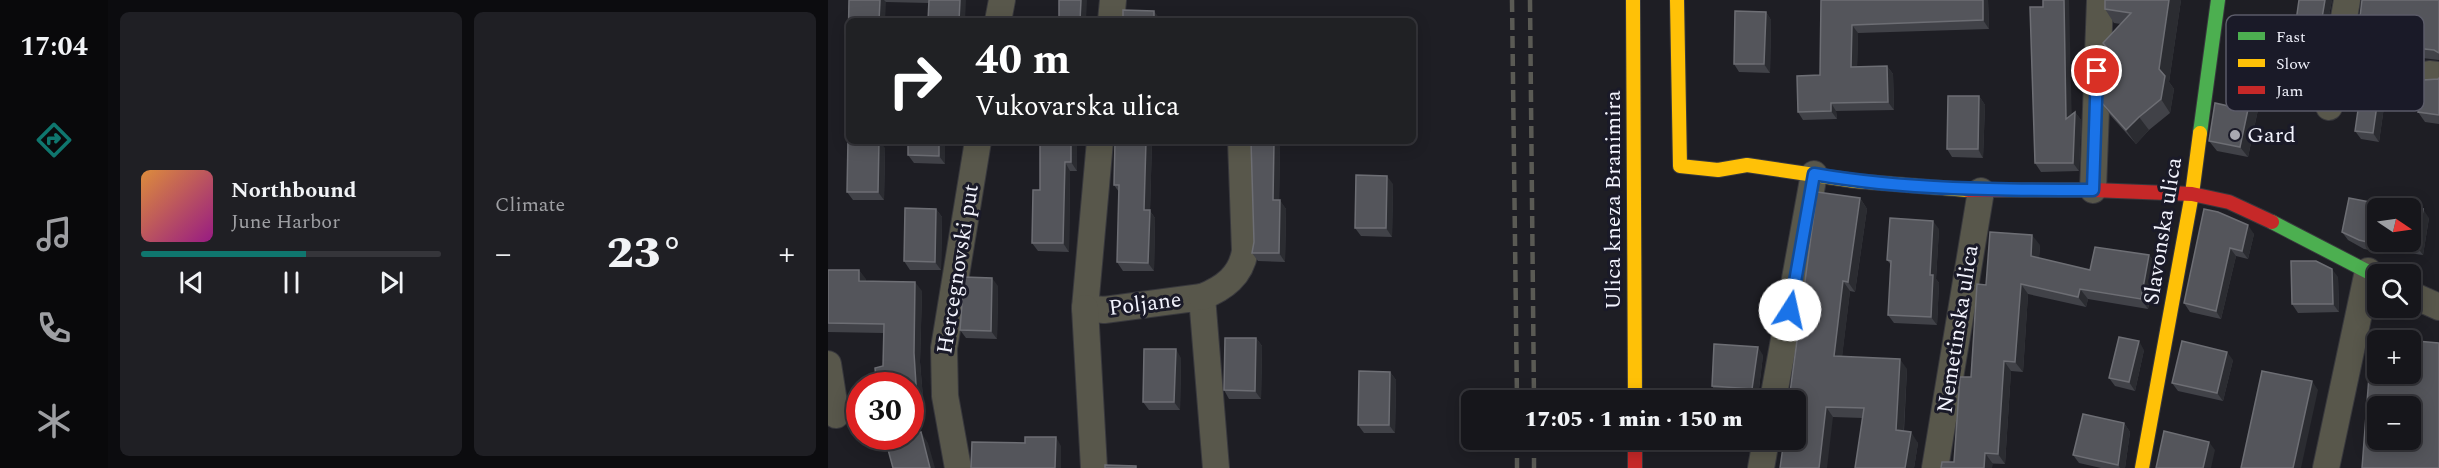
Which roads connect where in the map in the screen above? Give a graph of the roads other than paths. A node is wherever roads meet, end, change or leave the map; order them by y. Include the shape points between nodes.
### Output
1 (1002, 0) edge
2 (1113, 0) edge
3 (1633, 0) edge
4 (1677, 0) edge
5 (2100, 0) edge
6 (2218, 0) edge
7 (2347, 0) edge
8 (2344, 15) edge
9 (999, 18) edge
10 (1111, 18) edge
11 (978, 144) edge
12 (1100, 144) edge
13 (1240, 144) edge
14 (1814, 174) junction
15 (2093, 190) junction
16 (1981, 191) junction
17 (2192, 194) junction
18 (2367, 271) edge
19 (1202, 297) junction
20 (2367, 299) edge
21 (2421, 299) edge
22 (2439, 307) edge
23 (1084, 308) junction
24 (828, 364) edge
25 (1635, 390) edge
26 (1775, 390) edge
27 (836, 415) dead end
28 (1635, 450) edge
29 (1764, 450) edge
30 (958, 468) edge
31 (1094, 468) edge
32 (1216, 468) edge
33 (1635, 468) edge
34 (1761, 468) edge
35 (1935, 468) edge
36 (2142, 468) edge
37 (2326, 468) edge

1 - 9 street
2 - 10 street
3 - 25 street, Ulica kneza Branimira
4 - 14 street via 1680,166 1718,170 1747,165
5 - 15 street
6 - 17 street, Slavonska ulica
7 - 8 street
11 - 30 street, Hercegnovski put via 944,348 945,396
12 - 23 street, Poljane
13 - 19 street via 1243,262 1227,284
14 - 16 street
14 - 26 street
15 - 16 street
15 - 17 street
16 - 35 street, Nemetinska ulica
17 - 18 street via 2249,210
17 - 36 street, Slavonska ulica
19 - 23 street, Poljane via 1104,310
19 - 32 street, Poljane
20 - 37 street
21 - 22 street
23 - 31 street
24 - 27 street
28 - 33 street
29 - 34 street

